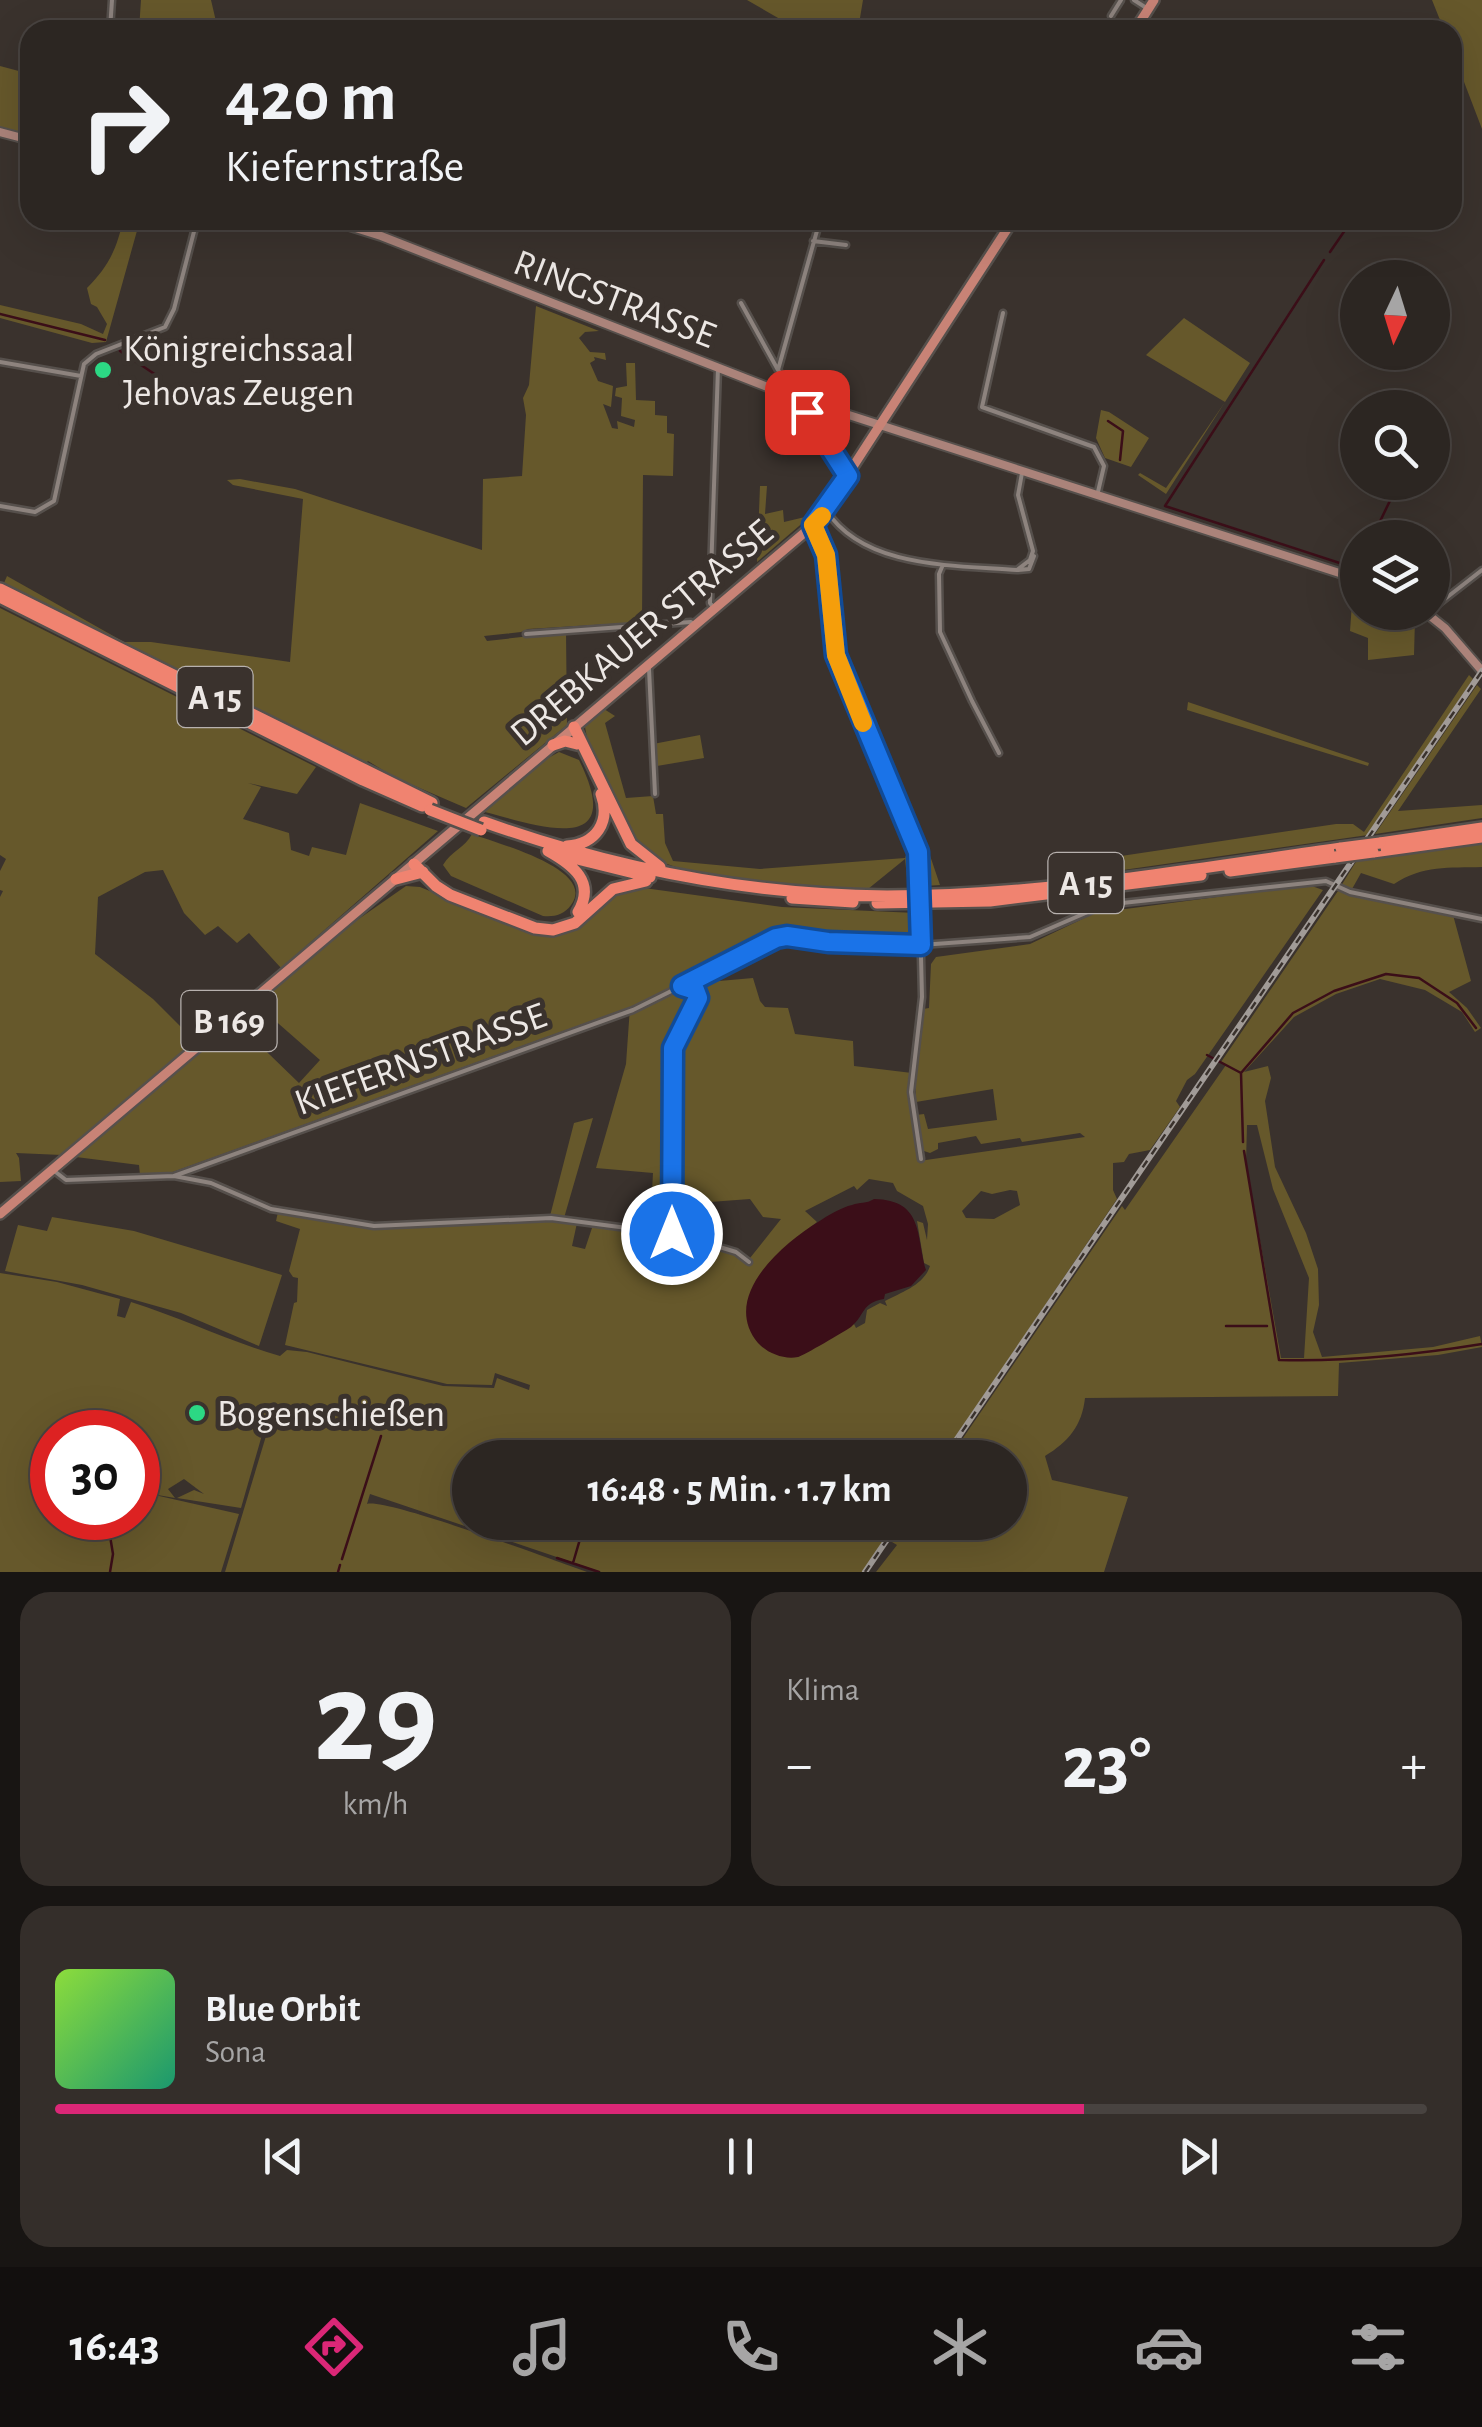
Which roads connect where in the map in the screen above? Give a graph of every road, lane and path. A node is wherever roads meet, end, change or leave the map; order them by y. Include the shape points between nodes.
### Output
1 (1121, 0) edge
2 (1134, 0) edge
3 (1151, 4) edge
4 (1111, 16) dead end
5 (194, 230) edge
6 (361, 230) edge
7 (817, 230) edge
8 (1006, 230) edge
9 (813, 241) junction
10 (846, 245) dead end
11 (741, 304) dead end
12 (1004, 312) dead end
13 (0, 362) edge
14 (718, 368) junction
15 (778, 370) junction
16 (81, 376) junction
17 (782, 393) junction
18 (808, 401) junction
19 (880, 424) junction
20 (1022, 472) junction
21 (848, 476) junction
22 (1097, 496) junction
23 (0, 506) edge
24 (826, 510) junction
25 (813, 525) junction
26 (925, 563) junction
27 (943, 565) junction
28 (1482, 570) edge
29 (1340, 573) edge
30 (940, 574) junction
31 (0, 588) edge
32 (1450, 595) edge
33 (0, 597) edge
34 (715, 609) junction
35 (694, 626) junction
36 (1447, 630) edge
37 (526, 634) dead end
38 (649, 664) junction
39 (1482, 671) edge
40 (572, 729) junction
41 (577, 744) junction
42 (553, 745) junction
43 (1000, 752) dead end
44 (655, 794) dead end
45 (431, 806) junction
46 (1482, 828) edge
47 (1482, 836) edge
48 (1377, 848) junction
49 (552, 849) junction
50 (1338, 852) junction
51 (419, 865) junction
52 (677, 875) junction
53 (396, 879) joint
54 (660, 880) junction
55 (1482, 919) edge
56 (921, 945) junction
57 (682, 986) junction
58 (921, 1159) dead end
59 (52, 1169) junction
60 (174, 1176) junction
61 (0, 1214) edge
62 (672, 1234) junction
63 (749, 1262) dead end

1 - 4 street
2 - 3 street
5 - 16 street via 165,327 92,356
6 - 14 main road, RINGSTRASSE
7 - 9 street
8 - 19 main road, DREBKAUER STRASSE
9 - 10 street
9 - 15 street
11 - 15 street
12 - 22 street via 982,407 1094,447 1104,466
13 - 16 street
14 - 17 main road, RINGSTRASSE
14 - 34 street via 710,603
15 - 17 street via 786,380
16 - 23 street via 54,501 32,512
17 - 18 main road, RINGSTRASSE
18 - 19 main road, RINGSTRASSE
18 - 21 street via 809,416
19 - 20 main road, RINGSTRASSE
19 - 21 main road, DREBKAUER STRASSE
20 - 22 main road, RINGSTRASSE
20 - 27 street via 1018,495 1031,568
21 - 24 main road, DREBKAUER STRASSE
22 - 29 main road, RINGSTRASSE
24 - 25 main road, DREBKAUER STRASSE
24 - 26 street via 849,535
25 - 34 main road, DREBKAUER STRASSE
25 - 56 street, bridge via 826,555 836,655 918,852
26 - 27 street
26 - 30 street
27 - 30 street
28 - 32 street
30 - 43 street via 940,632
31 - 45 highway, A 15
33 - 45 highway, A 15 via 350,774
34 - 35 main road, DREBKAUER STRASSE
35 - 37 street
35 - 38 main road, DREBKAUER STRASSE
36 - 39 main road
38 - 40 main road, DREBKAUER STRASSE
38 - 44 street
40 - 41 highway
40 - 42 main road, DREBKAUER STRASSE
40 - 52 highway via 630,844
41 - 42 highway
41 - 49 highway via 605,814 594,837
42 - 51 main road, DREBKAUER STRASSE
45 - 49 highway, A 15
46 - 48 highway, A 15
47 - 48 highway, A 15
48 - 50 highway, A 15, bridge
49 - 51 highway via 575,868 585,892 578,914 553,925 446,887
49 - 52 highway, A 15
49 - 54 highway, A 15
50 - 52 highway, A 15 via 989,893 829,894
50 - 54 highway, A 15 via 1102,889 952,903 805,900
51 - 53 highway
51 - 54 highway via 450,895 553,930 575,923 613,889
53 - 59 main road, B 169
55 - 56 street, KIEFERNSTRASSE via 1350,892 1326,881 1104,906 1030,936
56 - 57 street, KIEFERNSTRASSE via 787,936
56 - 58 street via 911,1092
57 - 60 street, KIEFERNSTRASSE via 633,1010
57 - 62 street via 698,998 673,1048
59 - 60 street via 66,1180
59 - 61 main road, B 169
60 - 62 street via 271,1208 358,1225 529,1217
62 - 63 street

